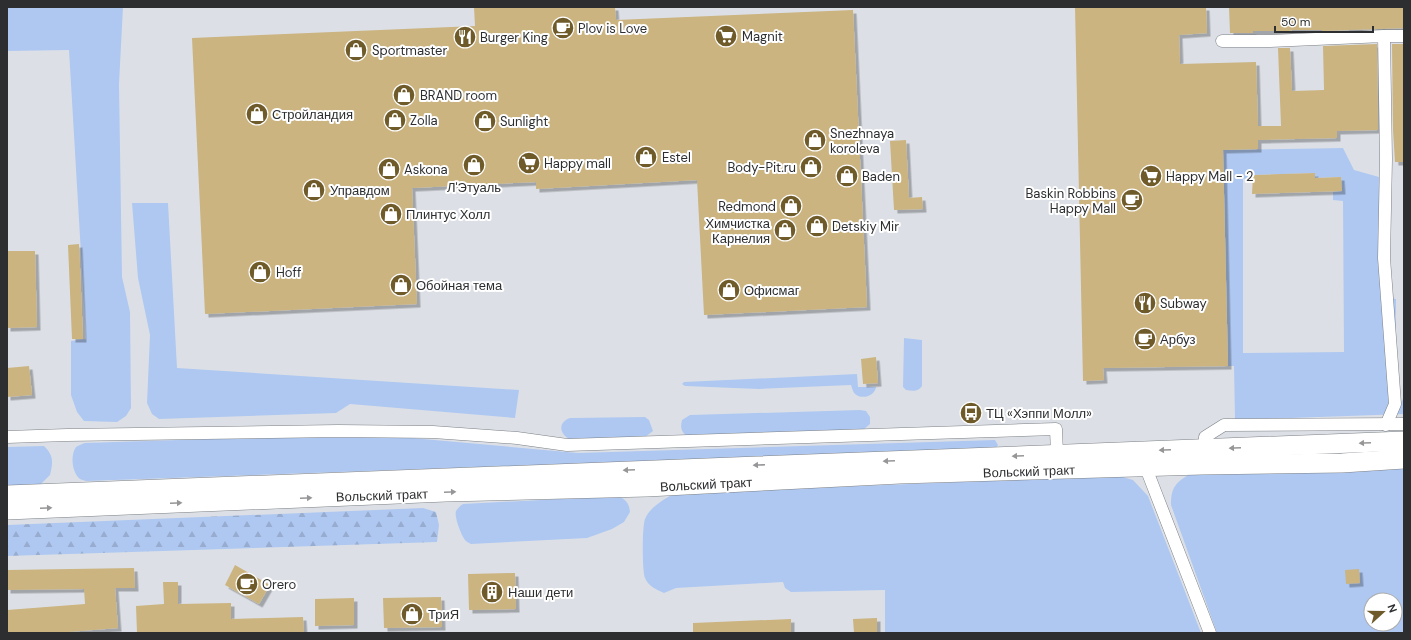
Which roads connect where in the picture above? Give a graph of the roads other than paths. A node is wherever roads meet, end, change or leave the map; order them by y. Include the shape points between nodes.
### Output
1 (1384, 36) junction
2 (1404, 36) edge
3 (1222, 40) dead end
4 (1404, 424) edge
5 (1386, 425) junction
6 (7, 437) edge
7 (1404, 442) edge
8 (1204, 449) junction
9 (1058, 454) junction
10 (1404, 459) edge
11 (1146, 468) junction
12 (7, 494) edge
13 (7, 510) edge
14 (1210, 633) edge

1 - 2 street
1 - 3 street via 1270,41
1 - 5 street via 1384,258 1395,404
4 - 5 street
5 - 8 street via 1224,425 1205,437
6 - 9 street via 338,431 433,432 517,438 567,445 1056,429
7 -> 8 main road, Вольский тракт
8 -> 9 main road, Вольский тракт
9 -> 12 main road, Вольский тракт
10 - 11 main road, Вольский тракт
13 -> 11 main road, Вольский тракт via 446,492 647,487 908,474
11 - 14 street

